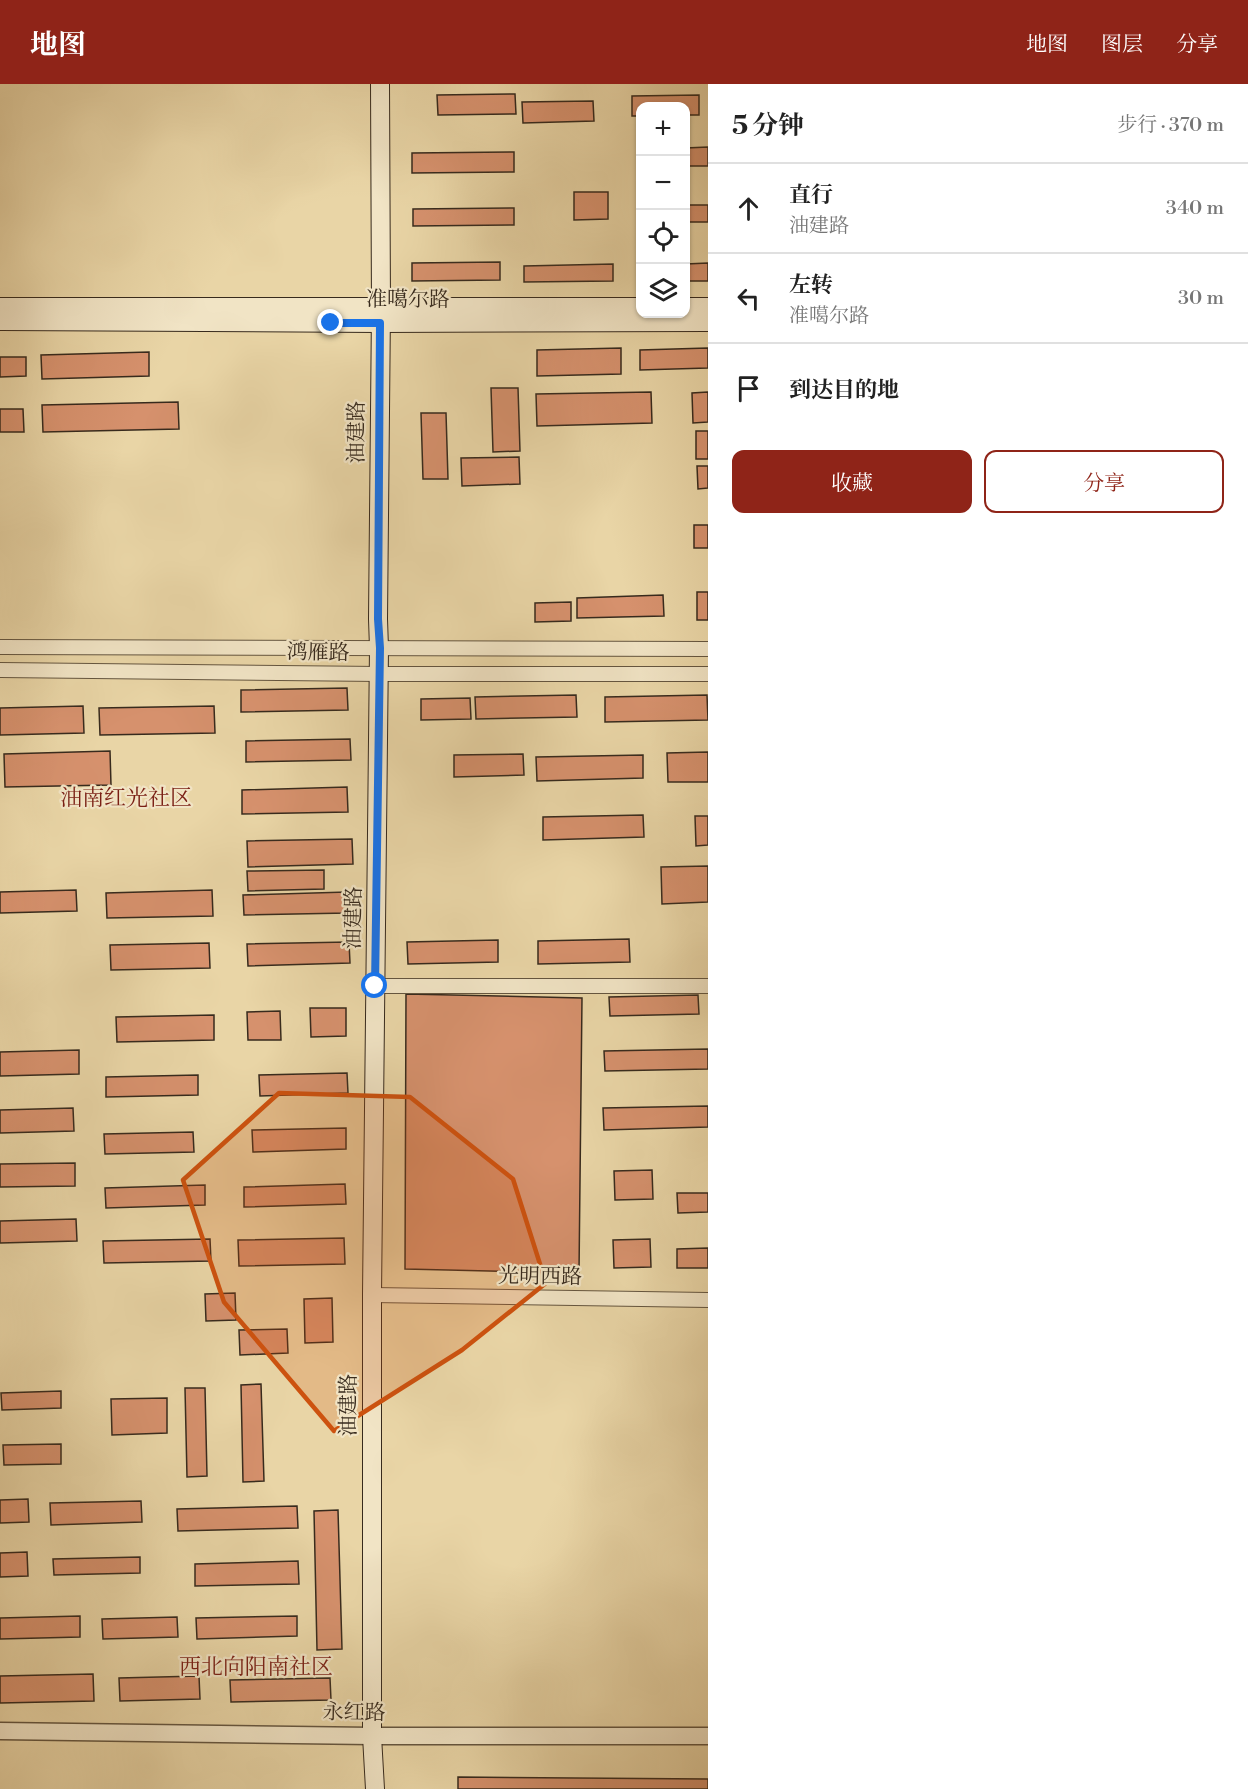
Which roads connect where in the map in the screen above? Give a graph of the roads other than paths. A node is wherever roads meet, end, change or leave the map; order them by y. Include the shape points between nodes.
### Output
1 (380, 84) edge
2 (0, 307) edge
3 (636, 307) edge
4 (690, 307) edge
5 (708, 307) edge
6 (381, 315) junction
7 (0, 321) edge
8 (708, 322) edge
9 (0, 647) edge
10 (380, 648) junction
11 (708, 649) edge
12 (0, 670) edge
13 (379, 674) junction
14 (708, 674) edge
15 (375, 986) junction
16 (708, 986) edge
17 (372, 1295) junction
18 (708, 1300) edge
19 (0, 1731) edge
20 (372, 1736) junction
21 (708, 1736) edge
22 (375, 1789) edge

1 - 6 main road, 油建路
2 - 6 main road, 准噶尔路
3 - 6 main road, 准噶尔路
4 - 5 main road
6 - 7 main road, 准噶尔路
6 - 8 main road, 准噶尔路
6 - 10 main road, 油建路
9 - 10 street, 鸿雁路
10 - 11 street, 鸿雁路
10 - 13 main road, 油建路
12 - 13 street, 鸿雁路
13 - 14 street, 鸿雁路
13 - 15 main road, 油建路
15 - 16 street
15 - 17 main road, 油建路
17 - 18 street, 光明西路
17 - 20 main road, 油建路
19 - 20 street, 永红路
20 - 21 street, 永红路
20 - 22 main road, 油建路

